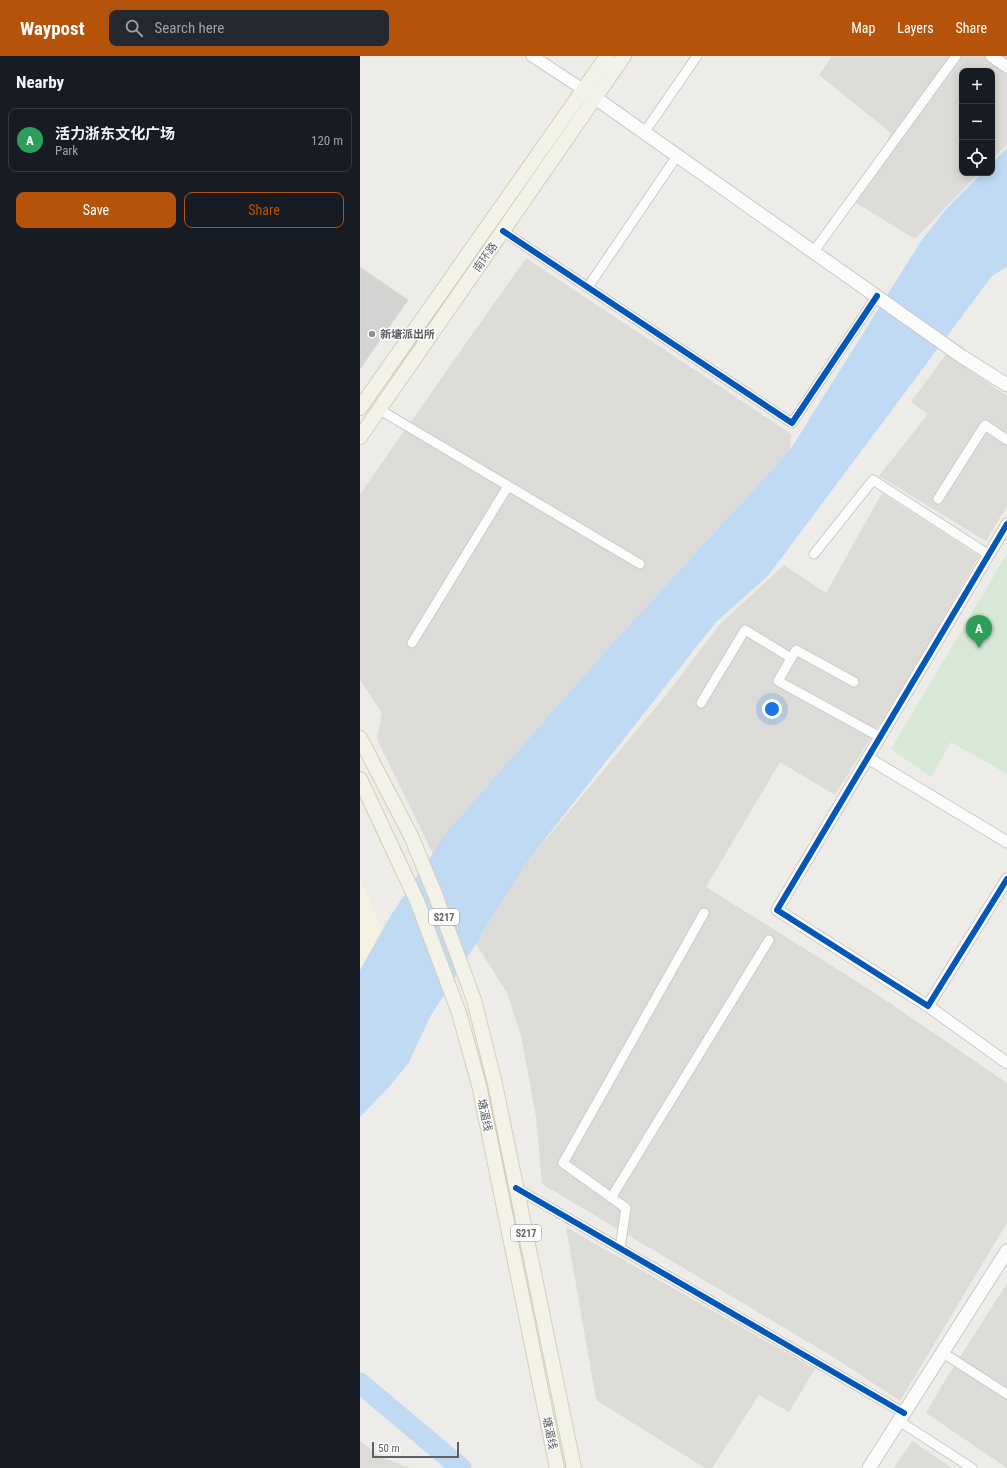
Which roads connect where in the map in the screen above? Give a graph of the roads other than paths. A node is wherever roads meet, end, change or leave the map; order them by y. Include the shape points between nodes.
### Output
1 (532, 56) edge
2 (607, 56) edge
3 (624, 56) edge
4 (697, 56) edge
5 (956, 56) edge
6 (991, 56) edge
7 (1007, 67) edge
8 (589, 94) junction
9 (644, 133) junction
10 (677, 156) junction
11 (503, 230) junction
12 (814, 251) junction
13 (588, 287) junction
14 (877, 296) junction
15 (1007, 385) edge
16 (360, 408) edge
17 (380, 410) junction
18 (360, 437) edge
19 (1007, 440) edge
20 (508, 486) junction
21 (938, 499) dead end
22 (1007, 524) edge
23 (814, 554) dead end
24 (989, 555) junction
25 (640, 564) dead end
26 (412, 643) dead end
27 (791, 658) junction
28 (854, 682) dead end
29 (701, 703) dead end
30 (880, 737) junction
31 (360, 738) edge
32 (868, 758) junction
33 (360, 779) edge
34 (1007, 842) edge
35 (1007, 879) edge
36 (704, 913) dead end
37 (769, 940) dead end
38 (928, 1006) junction
39 (1007, 1063) edge
40 (516, 1188) junction
41 (611, 1198) junction
42 (620, 1248) junction
43 (1007, 1252) edge
44 (943, 1353) junction
45 (1007, 1394) edge
46 (902, 1417) junction
47 (557, 1468) edge
48 (574, 1468) edge
49 (869, 1468) edge
50 (972, 1468) edge

1 - 8 street
2 - 8 main road, 南环路
3 - 8 main road, 南环路
4 - 9 street
5 - 12 street
6 - 7 street
8 - 9 main road
8 - 11 main road, 南环路
8 - 16 main road, 南环路
9 - 10 main road
10 - 12 main road
10 - 13 street
11 - 13 street
11 - 17 main road, 南环路
12 - 14 main road
13 - 14 street via 792,423
14 - 15 main road via 961,356
17 - 18 main road, 南环路
17 - 20 street
19 - 21 street via 985,425
20 - 25 street
20 - 26 street
22 - 24 street
23 - 24 street via 873,480
24 - 30 street
27 - 28 street via 796,650
27 - 29 street via 744,630
27 - 30 street via 778,681
30 - 32 street
31 - 40 main road, S217 via 411,836 474,1000 495,1084
32 - 34 street
32 - 38 street via 777,910
33 - 47 main road, 塘湄线 / S217 via 417,901 459,1013 479,1085
35 - 38 street
36 - 41 street via 564,1163
37 - 41 street
38 - 39 street
40 - 42 street
40 - 48 main road, S217
41 - 42 street via 626,1208
42 - 46 street
43 - 44 main road
44 - 45 street
44 - 46 main road
46 - 49 main road
46 - 50 street

